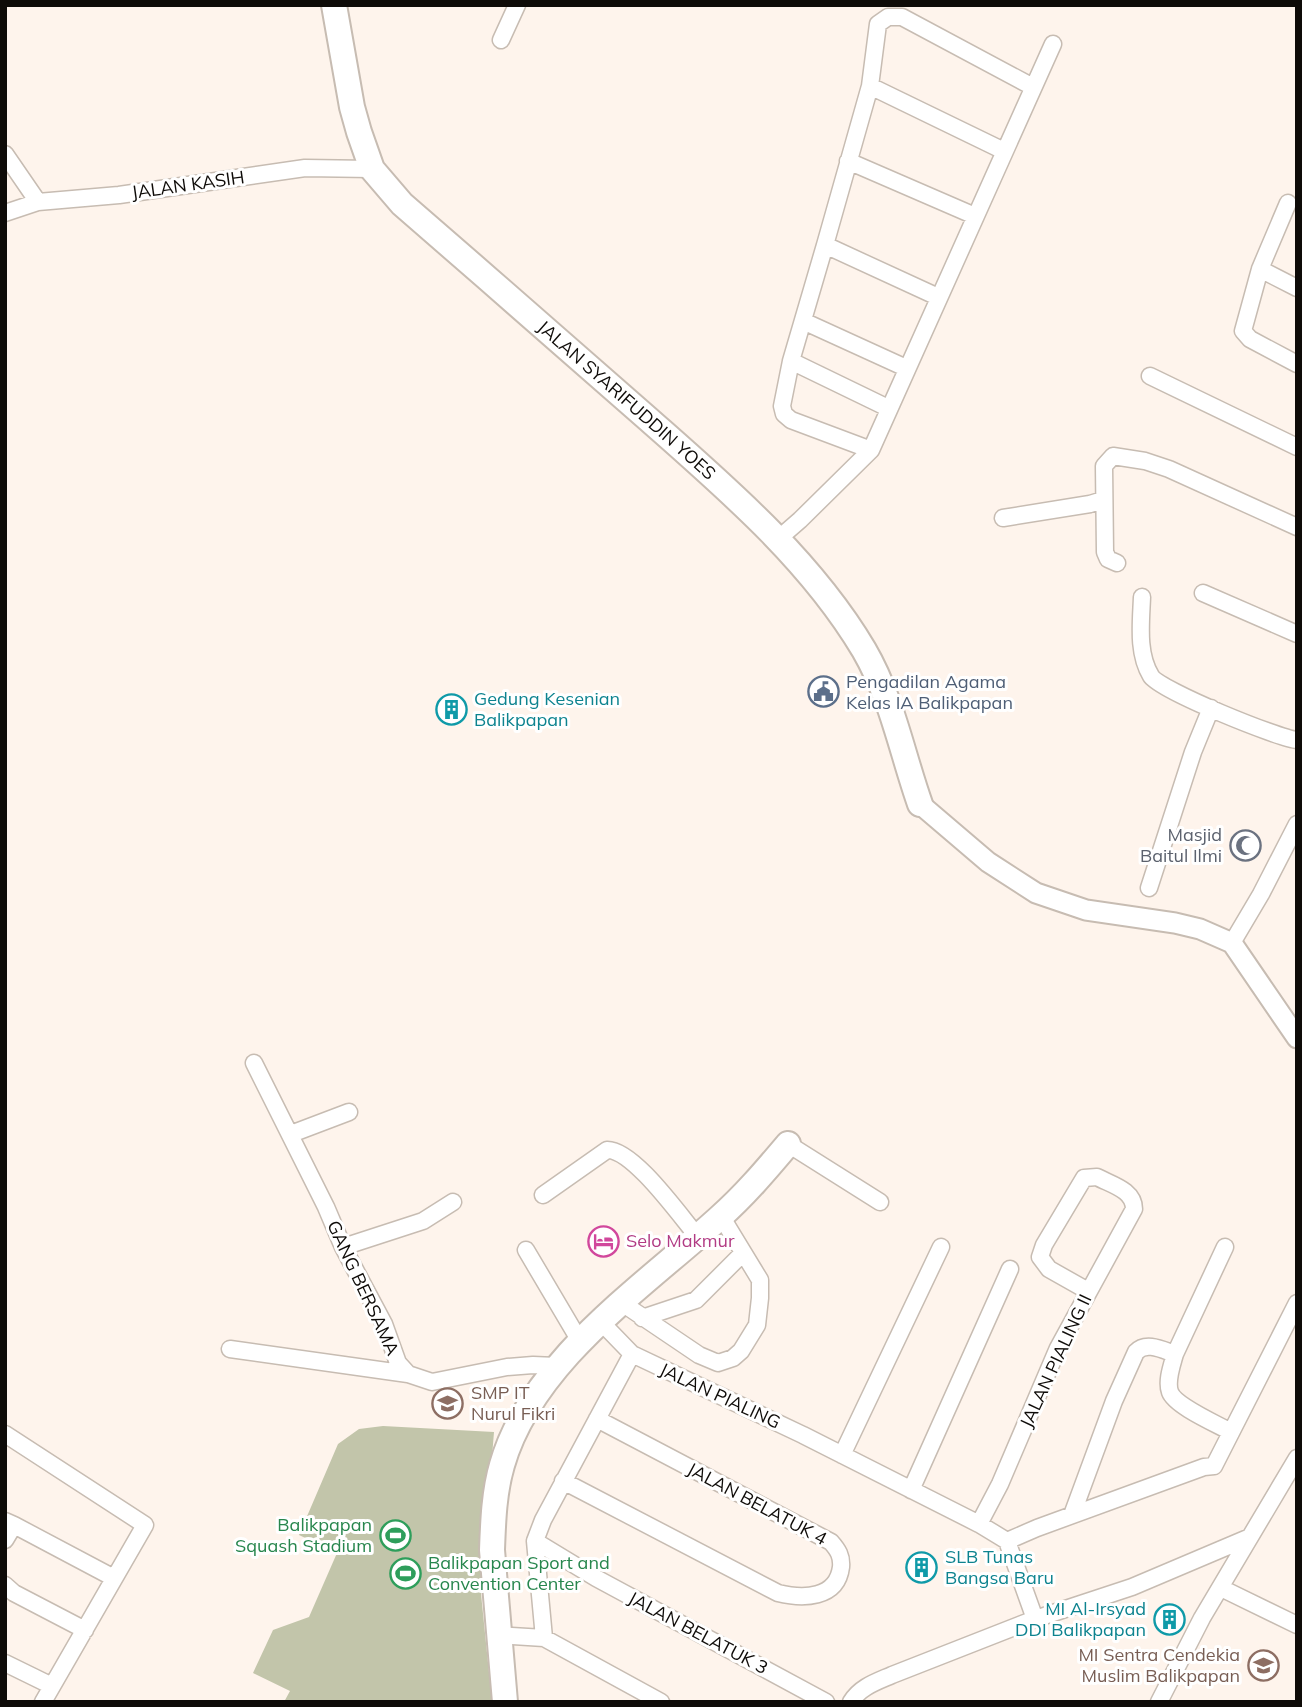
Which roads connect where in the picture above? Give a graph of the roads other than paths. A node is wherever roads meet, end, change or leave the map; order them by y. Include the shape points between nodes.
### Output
1 (334, 5) edge
2 (517, 5) edge
3 (501, 40) dead end
4 (1053, 44) dead end
5 (870, 86) junction
6 (1033, 88) junction
7 (1004, 151) junction
8 (5, 154) edge
9 (848, 161) junction
10 (372, 169) junction
11 (1297, 188) edge
12 (38, 202) junction
13 (1292, 205) edge
14 (5, 213) edge
15 (975, 216) junction
16 (825, 245) junction
17 (1260, 269) junction
18 (1297, 288) edge
19 (939, 297) junction
20 (803, 321) junction
21 (791, 361) junction
22 (1297, 364) edge
23 (906, 368) junction
24 (1150, 376) dead end
25 (888, 408) junction
26 (1297, 447) edge
27 (871, 450) junction
28 (1103, 500) junction
29 (1003, 518) dead end
30 (1297, 527) edge
31 (777, 540) junction
32 (1117, 564) dead end
33 (1203, 593) dead end
34 (1142, 597) dead end
35 (1297, 634) edge
36 (1211, 708) junction
37 (1297, 741) edge
38 (920, 804) joint
39 (1297, 824) edge
40 (1149, 888) dead end
41 (1232, 943) junction
42 (1297, 1038) edge
43 (254, 1063) dead end
44 (349, 1112) dead end
45 (290, 1134) junction
46 (788, 1144) joint
47 (543, 1195) dead end
48 (453, 1202) dead end
49 (880, 1202) dead end
50 (721, 1216) junction
51 (698, 1237) junction
52 (343, 1247) junction
53 (941, 1247) dead end
54 (1225, 1247) dead end
55 (526, 1250) dead end
56 (743, 1253) junction
57 (1010, 1269) dead end
58 (1088, 1291) junction
59 (1297, 1303) edge
60 (632, 1310) junction
61 (600, 1322) junction
62 (581, 1343) junction
63 (230, 1349) dead end
64 (632, 1354) junction
65 (1175, 1354) junction
66 (556, 1366) junction
67 (408, 1374) junction
68 (597, 1419) junction
69 (1231, 1432) junction
70 (5, 1434) edge
71 (842, 1455) junction
72 (1297, 1458) edge
73 (563, 1481) junction
74 (911, 1490) junction
75 (1072, 1515) junction
76 (979, 1524) junction
77 (8, 1529) edge
78 (1250, 1537) junction
79 (535, 1541) junction
80 (1007, 1541) junction
81 (114, 1578) junction
82 (5, 1585) edge
83 (1221, 1588) junction
84 (1035, 1619) junction
85 (1297, 1625) edge
86 (85, 1630) junction
87 (498, 1635) junction
88 (544, 1638) junction
89 (5, 1662) edge
90 (52, 1686) junction
91 (43, 1702) edge
92 (505, 1702) edge
93 (661, 1702) edge
94 (826, 1702) edge
95 (851, 1702) edge
96 (1159, 1702) edge

1 - 10 highway, JALAN SYARIFUDDIN YOES via 352,107
2 - 3 street
4 - 6 street
5 - 6 street via 878,24 894,16
5 - 7 street
5 - 9 street
6 - 7 street
7 - 15 street
8 - 12 street
9 - 15 street
9 - 16 street
10 - 12 street, JALAN KASIH via 304,168
10 - 31 highway, JALAN SYARIFUDDIN YOES via 402,204 698,463
11 - 13 street
12 - 14 street, JALAN KASIH
13 - 17 street
15 - 19 street
16 - 19 street
16 - 20 street
17 - 18 street
17 - 22 street via 1243,333
19 - 23 street
20 - 21 street
20 - 23 street
21 - 25 street
21 - 27 street via 782,406 785,414
23 - 25 street
24 - 26 street
25 - 27 street
27 - 31 street
28 - 29 street
28 - 30 street via 1104,466 1113,456 1169,469
28 - 32 street via 1105,552
31 - 38 highway, JALAN SYARIFUDDIN YOES via 817,585 863,649 897,728
33 - 35 street
34 - 36 street via 1143,659 1152,679
36 - 37 street
36 - 40 street
38 - 41 street via 988,862 1036,893 1086,909 1200,929
39 - 41 street
41 - 42 street
43 - 45 street, GANG BERSAMA
44 - 45 street
45 - 52 street, GANG BERSAMA
46 - 49 street
46 - 50 highway
47 - 51 street via 607,1150 614,1150 640,1168
48 - 52 street via 423,1221
50 - 51 highway
50 - 56 street
51 - 60 highway
52 - 67 street, GANG BERSAMA via 384,1324 398,1363
53 - 71 street
54 - 65 street
55 - 62 street
56 - 60 street via 696,1300
56 - 60 street via 760,1280 760,1298 757,1325 733,1357 718,1363 699,1355
57 - 74 street
58 - 58 street, JALAN PIALING II via 1049,1269 1040,1256 1084,1178 1097,1177 1129,1194 1134,1209
58 - 76 street, JALAN PIALING II
59 - 69 street
60 - 61 highway
61 - 62 highway
61 - 64 street, JALAN PIALING
62 - 66 highway
63 - 67 street
64 - 68 street
64 - 71 street, JALAN PIALING
65 - 69 street via 1168,1390 1172,1397
65 - 75 street via 1147,1346 1136,1352
66 - 67 street, GANG BERSAMA via 507,1367 432,1382
66 - 87 highway via 527,1408 501,1468 493,1527
68 - 73 street
68 - 73 street, JALAN BELATUK 4 via 831,1542 838,1549 840,1574 831,1589 816,1595 778,1593
69 - 75 street via 1213,1465
70 - 81 street via 145,1525
71 - 74 street, JALAN PIALING
72 - 78 street
73 - 79 street
74 - 76 street, JALAN PIALING
75 - 80 street
76 - 80 street, JALAN PIALING
77 - 81 street
78 - 83 street
78 - 84 street via 1132,1587
79 - 88 street
79 - 94 street, JALAN BELATUK 3
80 - 84 street
81 - 86 street
82 - 86 street
83 - 85 street
83 - 96 street
84 - 95 street via 868,1685
86 - 90 street
87 - 88 street
87 - 92 highway
88 - 93 street
89 - 90 street
90 - 91 street

